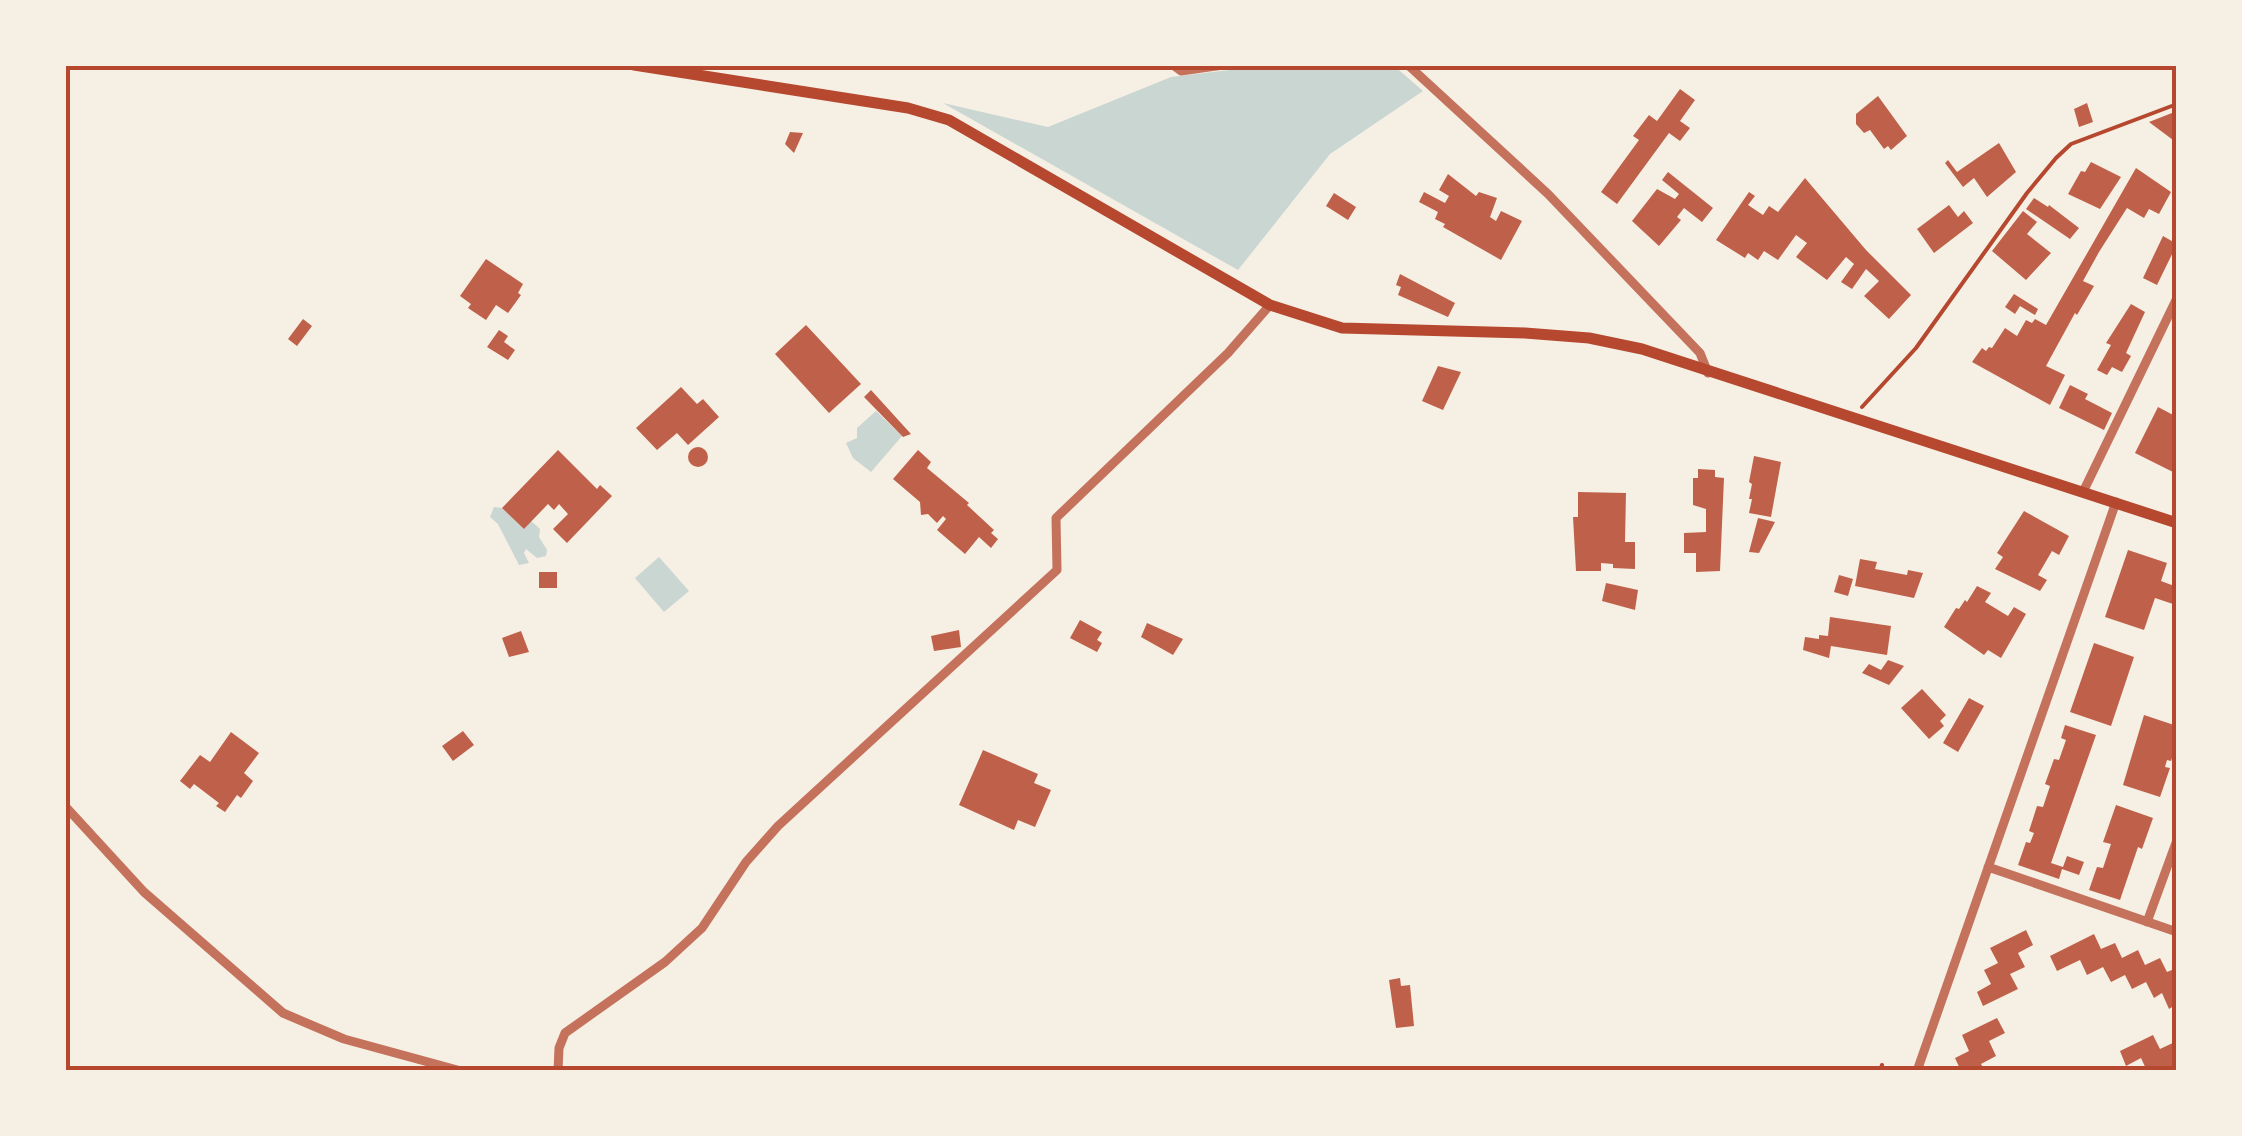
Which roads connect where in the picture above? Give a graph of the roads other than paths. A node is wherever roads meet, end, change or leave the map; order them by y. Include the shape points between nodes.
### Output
1 (634, 65) edge
2 (1173, 65) edge
3 (1223, 65) edge
4 (1408, 65) edge
5 (2177, 298) edge
6 (1270, 304) junction
7 (1708, 373) junction
8 (2084, 492) junction
9 (2116, 502) junction
10 (2177, 522) edge
11 (65, 806) edge
12 (2177, 840) edge
13 (1988, 867) junction
14 (2147, 922) junction
15 (2177, 932) edge
16 (461, 1071) edge
17 (558, 1071) edge
18 (1917, 1071) edge

1 - 6 main road via 950,120
2 - 3 street
4 - 7 street via 1548,194 1700,353
5 - 8 street
6 - 7 main road via 1342,328 1588,338
6 - 17 street via 1056,518 1057,570 778,826 702,928 666,962 564,1033
7 - 8 main road
8 - 9 main road
9 - 10 main road
9 - 13 street
11 - 16 street via 144,892 284,1013 344,1039
12 - 14 street
13 - 14 street
13 - 18 street
14 - 15 street

